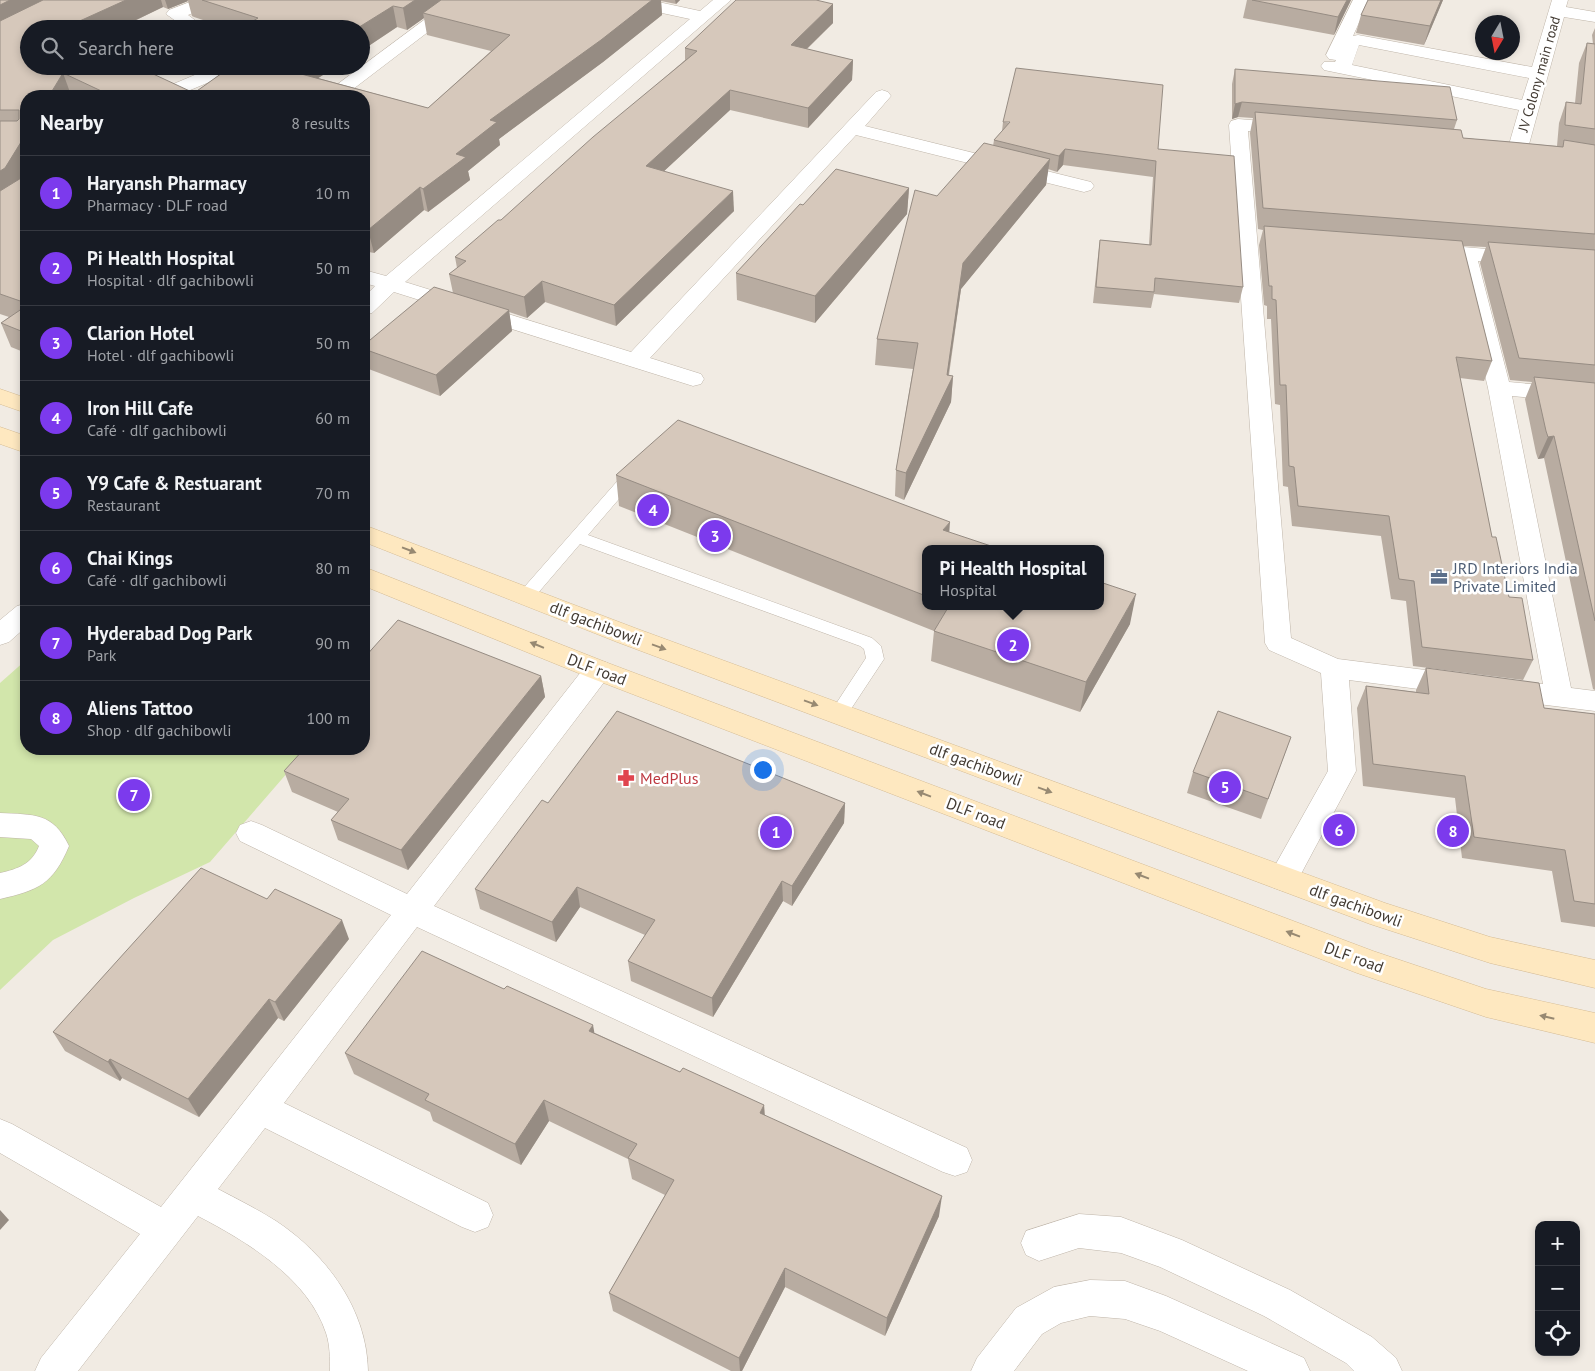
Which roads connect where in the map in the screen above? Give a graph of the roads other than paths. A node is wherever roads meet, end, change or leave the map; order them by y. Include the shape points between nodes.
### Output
1 (462, 0) edge
2 (626, 0) edge
3 (722, 0) edge
4 (1361, 0) edge
5 (204, 1) edge
6 (1558, 6) edge
7 (703, 17) junction
8 (1595, 17) edge
9 (185, 20) edge
10 (370, 68) edge
11 (1333, 68) junction
12 (1538, 74) junction
13 (136, 75) edge
14 (211, 75) edge
15 (361, 75) edge
16 (167, 90) edge
17 (176, 90) edge
18 (341, 90) edge
19 (882, 96) dead end
20 (1530, 107) junction
21 (852, 128) junction
22 (1306, 130) edge
23 (1499, 146) edge
24 (1518, 148) junction
25 (1537, 151) edge
26 (1084, 186) dead end
27 (1408, 248) edge
28 (1466, 252) junction
29 (1595, 264) edge
30 (370, 278) edge
31 (390, 284) junction
32 (370, 302) edge
33 (635, 361) junction
34 (692, 379) dead end
35 (1499, 388) junction
36 (0, 396) edge
37 (1595, 397) edge
38 (20, 404) edge
39 (0, 435) edge
40 (20, 443) edge
41 (640, 465) edge
42 (370, 535) edge
43 (577, 537) junction
44 (370, 578) edge
45 (526, 596) junction
46 (20, 618) edge
47 (0, 635) edge
48 (1334, 668) junction
49 (598, 670) junction
50 (1559, 696) junction
51 (1595, 701) edge
52 (838, 714) junction
53 (0, 825) edge
54 (251, 833) dead end
55 (1283, 878) junction
56 (0, 886) edge
57 (411, 910) junction
58 (1595, 974) edge
59 (1595, 1028) edge
60 (259, 1108) junction
61 (0, 1135) edge
62 (955, 1160) dead end
63 (192, 1194) junction
64 (475, 1215) dead end
65 (166, 1229) junction
66 (1039, 1243) dead end
67 (54, 1371) edge
68 (349, 1371) edge
69 (990, 1371) edge
70 (1291, 1371) edge
71 (1383, 1371) edge

1 - 10 street
2 - 7 street
3 - 7 street
4 - 11 street
5 - 9 street via 176,14
6 - 8 street
6 - 12 street, JV Colony main road
7 - 31 street
11 - 12 street via 1352,41 1358,40
11 - 20 street
12 - 20 street, JV Colony main road
13 - 16 street
14 - 17 street
15 - 18 street
19 - 21 street
20 - 24 street, JV Colony main road
21 - 26 street
21 - 33 street
22 - 48 street via 1238,124 1256,237 1278,643
23 - 24 street
24 - 25 street
27 - 28 street
28 - 29 street
28 - 35 street
30 - 31 street
31 - 32 street
31 - 33 street
33 - 34 street
35 - 37 street
35 - 50 street
36 - 38 main road
39 - 40 main road
41 - 43 lane
42 -> 45 main road, dlf gachibowli
43 - 45 lane
43 - 52 lane via 872,646 875,659
49 -> 44 main road, DLF road
45 -> 52 main road, dlf gachibowli
46 - 47 street
48 - 50 street
48 - 55 street via 1342,771
49 - 57 street
59 -> 49 main road, DLF road via 1486,1003 1368,963
50 - 51 street
52 -> 55 main road, dlf gachibowli
53 - 56 street via 36,828 48,834 54,846 48,862 39,872
54 - 57 street
55 - 58 main road, dlf gachibowli via 1381,915 1490,950
57 - 60 street
57 - 62 street
60 - 63 street
60 - 64 street
61 - 65 street
63 - 65 street
63 - 68 street via 264,1234 303,1268 332,1305 345,1333
65 - 67 street
66 - 71 street via 1079,1231 1121,1235 1169,1253 1277,1303 1359,1350
69 - 70 street via 1029,1321 1054,1306 1090,1298 1126,1300

